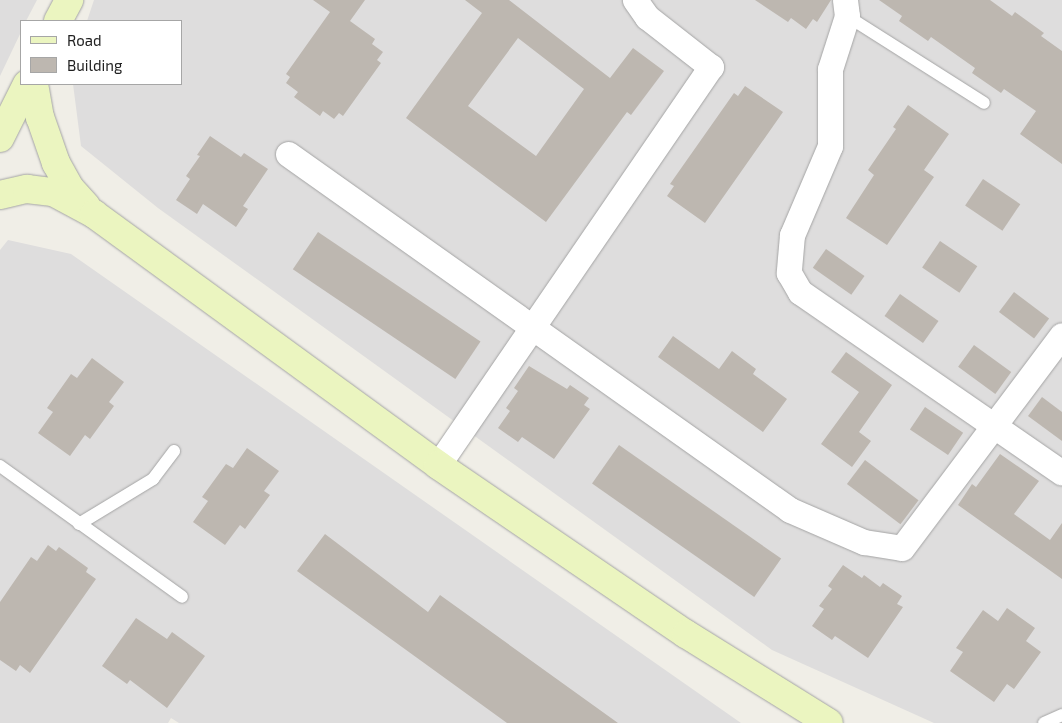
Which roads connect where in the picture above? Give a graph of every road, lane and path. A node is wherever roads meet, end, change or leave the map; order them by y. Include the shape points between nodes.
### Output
1 (69, 0) edge
2 (635, 0) edge
3 (846, 8) edge
4 (59, 20) edge
5 (26, 85) edge
6 (34, 85) edge
7 (984, 103) dead end
8 (0, 138) edge
9 (288, 154) dead end
10 (0, 196) edge
11 (94, 214) junction
12 (534, 325) junction
13 (1062, 335) edge
14 (992, 426) junction
15 (174, 451) dead end
16 (438, 465) junction
17 (0, 466) edge
18 (1062, 473) edge
19 (79, 524) junction
20 (182, 597) dead end
21 (1062, 715) edge
22 (829, 723) edge
23 (1044, 723) edge

1 - 4 main road
2 - 12 street via 647,17 711,67
3 - 7 lane
3 - 14 street via 830,68 830,146 792,235 789,273 800,292
5 - 8 main road
6 - 11 main road via 40,117 56,163 70,188
9 - 12 street
10 - 11 main road via 27,189 53,192
11 - 16 main road
12 - 14 street via 790,510 864,542 902,548
12 - 16 street
13 - 14 street
14 - 18 street
15 - 19 lane via 152,479
16 - 22 main road via 686,634
17 - 19 lane
19 - 20 lane
21 - 23 lane

